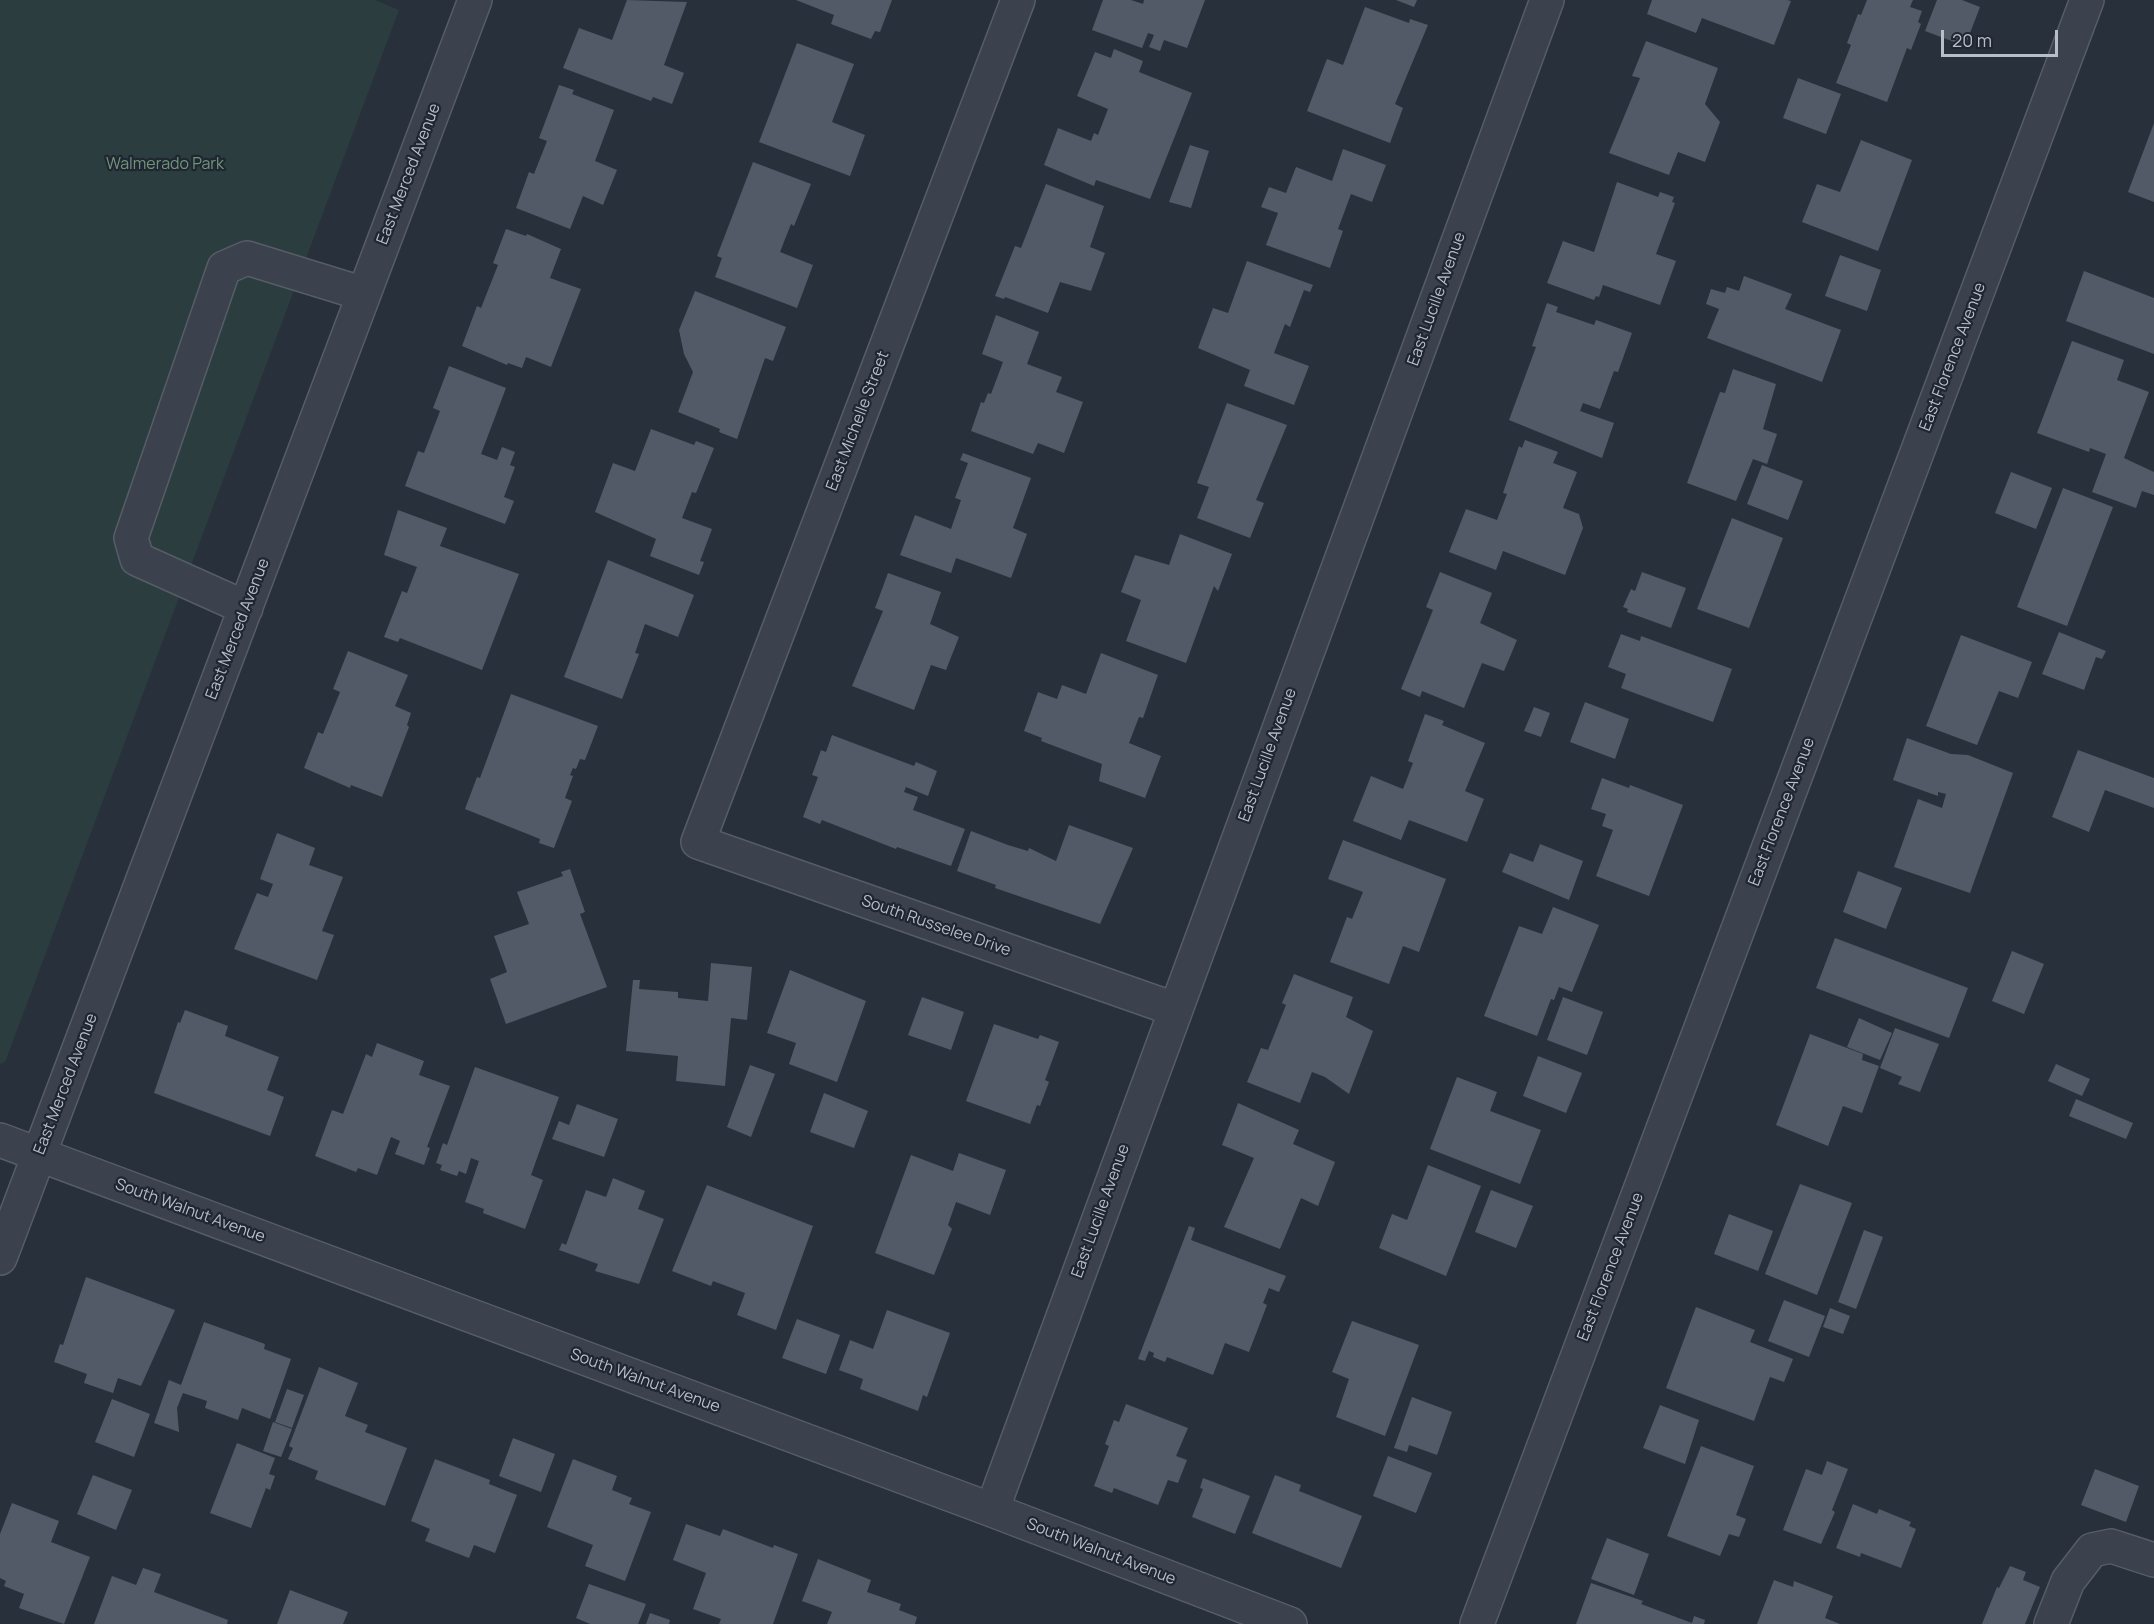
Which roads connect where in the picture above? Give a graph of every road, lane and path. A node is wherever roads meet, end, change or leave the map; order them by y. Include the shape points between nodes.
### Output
1 (475, 0) edge
2 (1018, 0) edge
3 (1547, 0) edge
4 (2087, 0) edge
5 (364, 294) junction
6 (246, 608) junction
7 (698, 842) joint
8 (1174, 1009) junction
9 (0, 1140) edge
10 (39, 1155) junction
11 (0, 1258) edge
12 (992, 1510) junction
13 (2154, 1560) edge
14 (1290, 1624) edge
15 (1477, 1624) edge
16 (2051, 1624) edge

1 - 5 street, East Merced Avenue
2 - 7 street, East Michelle Street
3 - 8 street, East Lucille Avenue
4 - 15 street, East Florence Avenue
5 - 6 street, East Merced Avenue
5 - 6 street via 247,258 224,268 131,537 137,559
6 - 10 street, East Merced Avenue
7 - 8 street, South Russelee Drive
8 - 12 street, East Lucille Avenue
9 - 10 street, South Walnut Avenue
10 - 11 street, East Merced Avenue
10 - 12 street, South Walnut Avenue
12 - 14 street, South Walnut Avenue
13 - 16 street via 2111,1546 2092,1550 2068,1581

